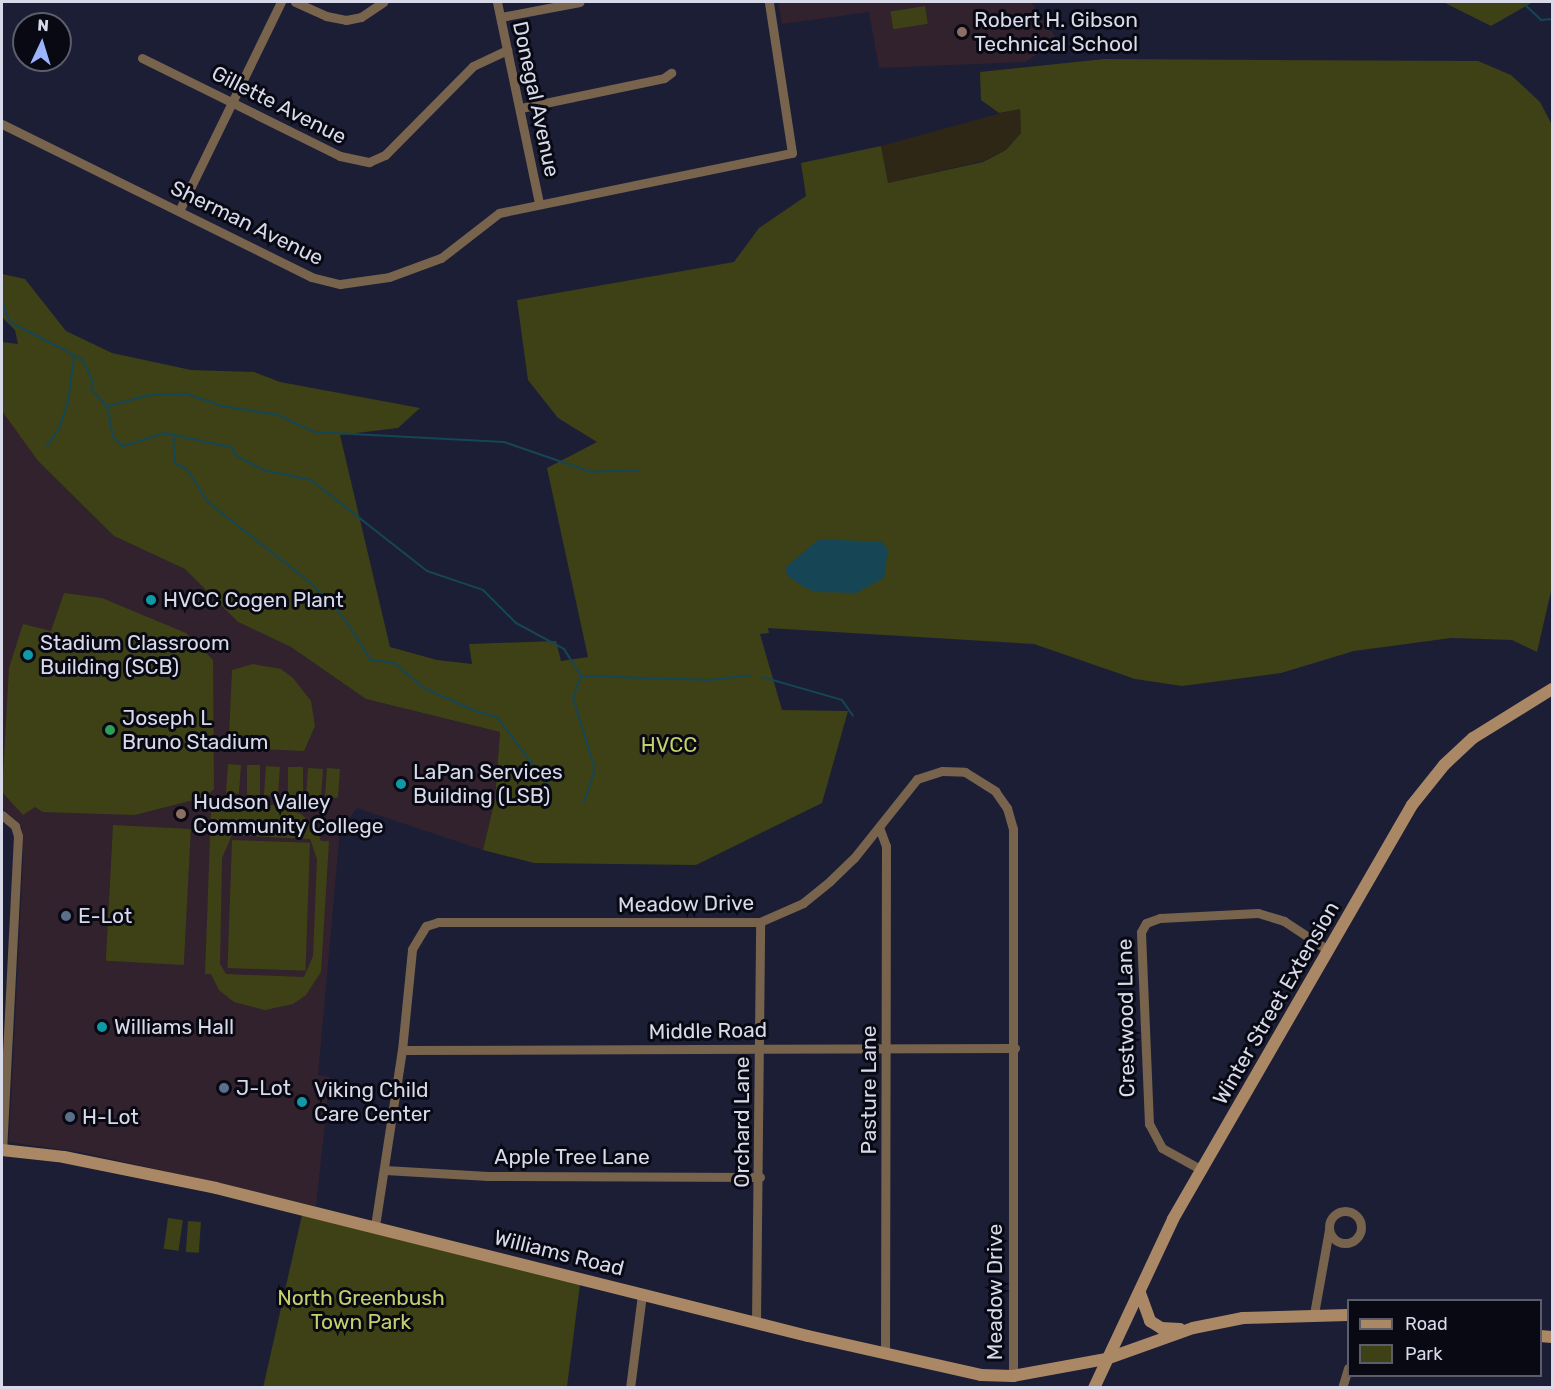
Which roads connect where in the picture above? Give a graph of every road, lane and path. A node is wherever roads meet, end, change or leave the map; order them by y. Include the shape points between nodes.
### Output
1 (281, 2) edge
2 (295, 2) edge
3 (382, 2) edge
4 (497, 2) edge
5 (580, 2) edge
6 (769, 2) edge
7 (501, 17) junction
8 (507, 50) junction
9 (142, 58) dead end
10 (671, 73) dead end
11 (233, 101) junction
12 (521, 108) junction
13 (2, 123) edge
14 (539, 203) junction
15 (180, 211) junction
16 (1552, 689) edge
17 (6, 817) edge
18 (879, 827) junction
19 (760, 922) junction
20 (1328, 950) junction
21 (760, 1048) junction
22 (1015, 1048) junction
23 (888, 1049) junction
24 (402, 1050) junction
25 (2, 1150) edge
26 (385, 1170) junction
27 (1202, 1170) junction
28 (760, 1177) junction
29 (375, 1226) junction
30 (1329, 1230) dead end
31 (1140, 1293) junction
32 (642, 1294) junction
33 (1314, 1314) junction
34 (1347, 1315) edge
35 (756, 1322) junction
36 (1193, 1328) junction
37 (885, 1354) junction
38 (1106, 1359) junction
39 (1347, 1371) edge
40 (1013, 1376) junction
41 (630, 1388) edge
42 (1094, 1388) edge
43 (1342, 1388) edge

1 - 11 street
2 - 3 street via 346,20 361,17
4 - 7 street, Donegal Avenue
5 - 7 street
6 - 14 street, Sherman Avenue via 792,153
7 - 8 street, Donegal Avenue
8 - 11 street, Gillette Avenue via 473,66 385,155 369,162 340,156
8 - 12 street, Donegal Avenue
9 - 11 street, Gillette Avenue
10 - 12 street via 664,78
11 - 15 street
12 - 14 street, Donegal Avenue
13 - 15 street, Sherman Avenue
14 - 15 street, Sherman Avenue via 487,220 457,248 426,265 389,277 340,284 311,277
16 - 20 main road, Winter Street Extension via 1473,738 1426,785
17 - 25 street via 18,836
18 - 19 street, Meadow Drive via 854,858 803,903
18 - 22 street, Meadow Drive via 908,785 931,774 965,772 986,783 1000,797 1013,829
18 - 23 street, Pasture Lane via 886,846
19 - 21 street, Orchard Lane
19 - 24 street, Meadow Drive via 430,924 418,933 412,949
20 - 27 main road, Winter Street Extension
20 - 27 street, Crestwood Lane via 1284,921 1258,913 1160,918 1146,923 1141,932 1149,1124 1162,1148
21 - 23 street, Middle Road
21 - 24 street, Middle Road
21 - 28 street, Orchard Lane
22 - 23 street, Middle Road
22 - 40 street, Meadow Drive
23 - 37 street, Pasture Lane
24 - 26 street, Meadow Drive
25 - 29 main road, Williams Road via 156,1174
26 - 28 street, Apple Tree Lane via 488,1176
26 - 29 street, Meadow Drive
27 - 31 main road, Winter Street Extension via 1173,1219
28 - 35 street, Orchard Lane
29 - 32 main road, Williams Road
30 - 33 street
31 - 36 main road via 1144,1314 1158,1326
31 - 38 main road, Winter Street Extension
32 - 35 main road, Williams Road
32 - 41 street
33 - 34 main road
33 - 36 main road via 1243,1318
35 - 37 main road, Williams Road
36 - 38 main road, Williams Road
37 - 40 main road, Williams Road via 953,1371
38 - 40 main road, Williams Road
38 - 42 main road, Winter Street Extension
39 - 43 street

